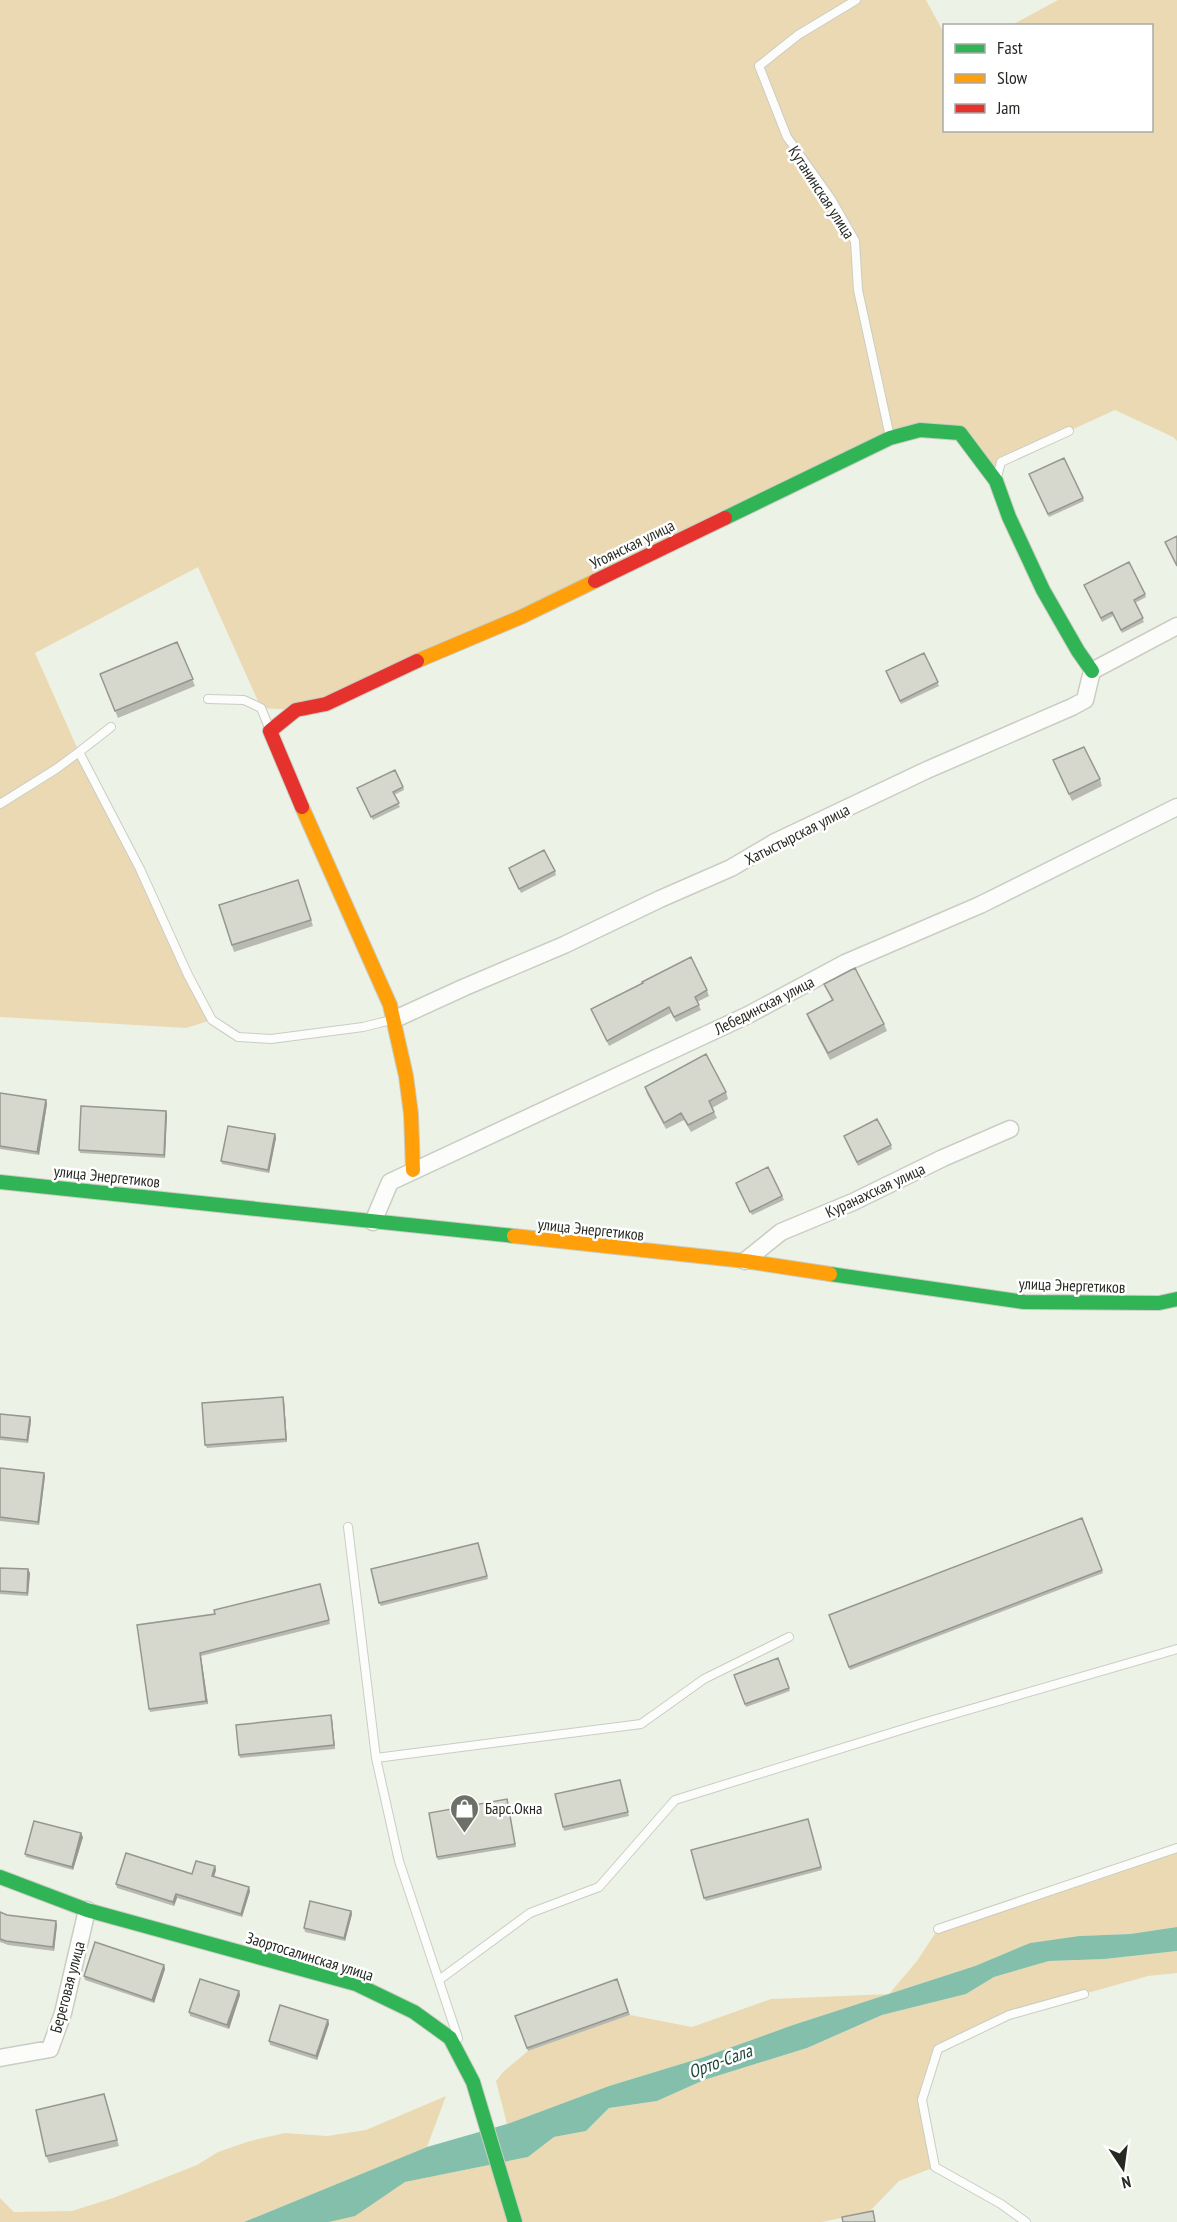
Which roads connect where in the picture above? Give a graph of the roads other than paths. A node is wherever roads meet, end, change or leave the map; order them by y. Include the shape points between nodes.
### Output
1 (856, 0) edge
2 (1068, 431) dead end
3 (890, 438) junction
4 (996, 481) junction
5 (1177, 626) edge
6 (1092, 671) junction
7 (208, 699) dead end
8 (111, 727) dead end
9 (270, 730) junction
10 (79, 752) junction
11 (0, 804) edge
12 (1177, 807) edge
13 (395, 1019) junction
14 (1010, 1129) dead end
15 (413, 1170) junction
16 (0, 1182) edge
17 (373, 1222) junction
18 (745, 1262) junction
19 (1177, 1299) edge
20 (348, 1527) dead end
21 (789, 1637) dead end
22 (1177, 1650) edge
23 (376, 1758) junction
24 (1177, 1848) edge
25 (0, 1877) edge
26 (87, 1910) junction
27 (938, 1929) dead end
28 (439, 1980) junction
29 (1084, 1994) dead end
30 (0, 2058) edge
31 (473, 2082) junction
32 (515, 2222) edge
33 (1026, 2222) edge

1 - 3 lane, Кутанинская улица via 798,34 759,66 787,137 855,241 858,290
2 - 4 lane via 1001,462
3 - 4 street, Угоянская улица via 920,430 960,434
3 - 9 street, Угоянская улица via 521,617 326,704 296,710
4 - 6 street, Угоянская улица via 1043,590
5 - 6 street
6 - 13 street, Хатыстырская улица via 1085,699 1072,707 927,770 775,842 731,868 564,945
7 - 9 lane via 244,700 261,708
8 - 10 lane
9 - 13 street via 323,858 381,978
10 - 11 lane
10 - 13 lane via 212,1020 238,1037 271,1039
12 - 15 street, Лебединская улица via 980,905 844,963 748,1015
13 - 15 street via 412,1118
14 - 18 street, Куранахская улица via 781,1232
15 - 17 street, Лебединская улица via 390,1182
16 - 17 street, улица Энергетиков
17 - 18 street, улица Энергетиков
18 - 19 street, улица Энергетиков via 1024,1302 1159,1304
20 - 23 lane
21 - 23 lane via 704,1678 640,1724
22 - 28 lane via 675,1800 599,1887 530,1913
23 - 28 lane via 399,1861
24 - 27 lane
25 - 26 street, Заортосалинская улица
26 - 30 street, Береговая улица via 51,2049
26 - 31 street, Заортосалинская улица via 356,1984 414,2012 450,2038
28 - 31 lane
29 - 33 lane via 1009,2015 938,2049 922,2100 935,2166
31 - 32 street, Заортосалинская улица

